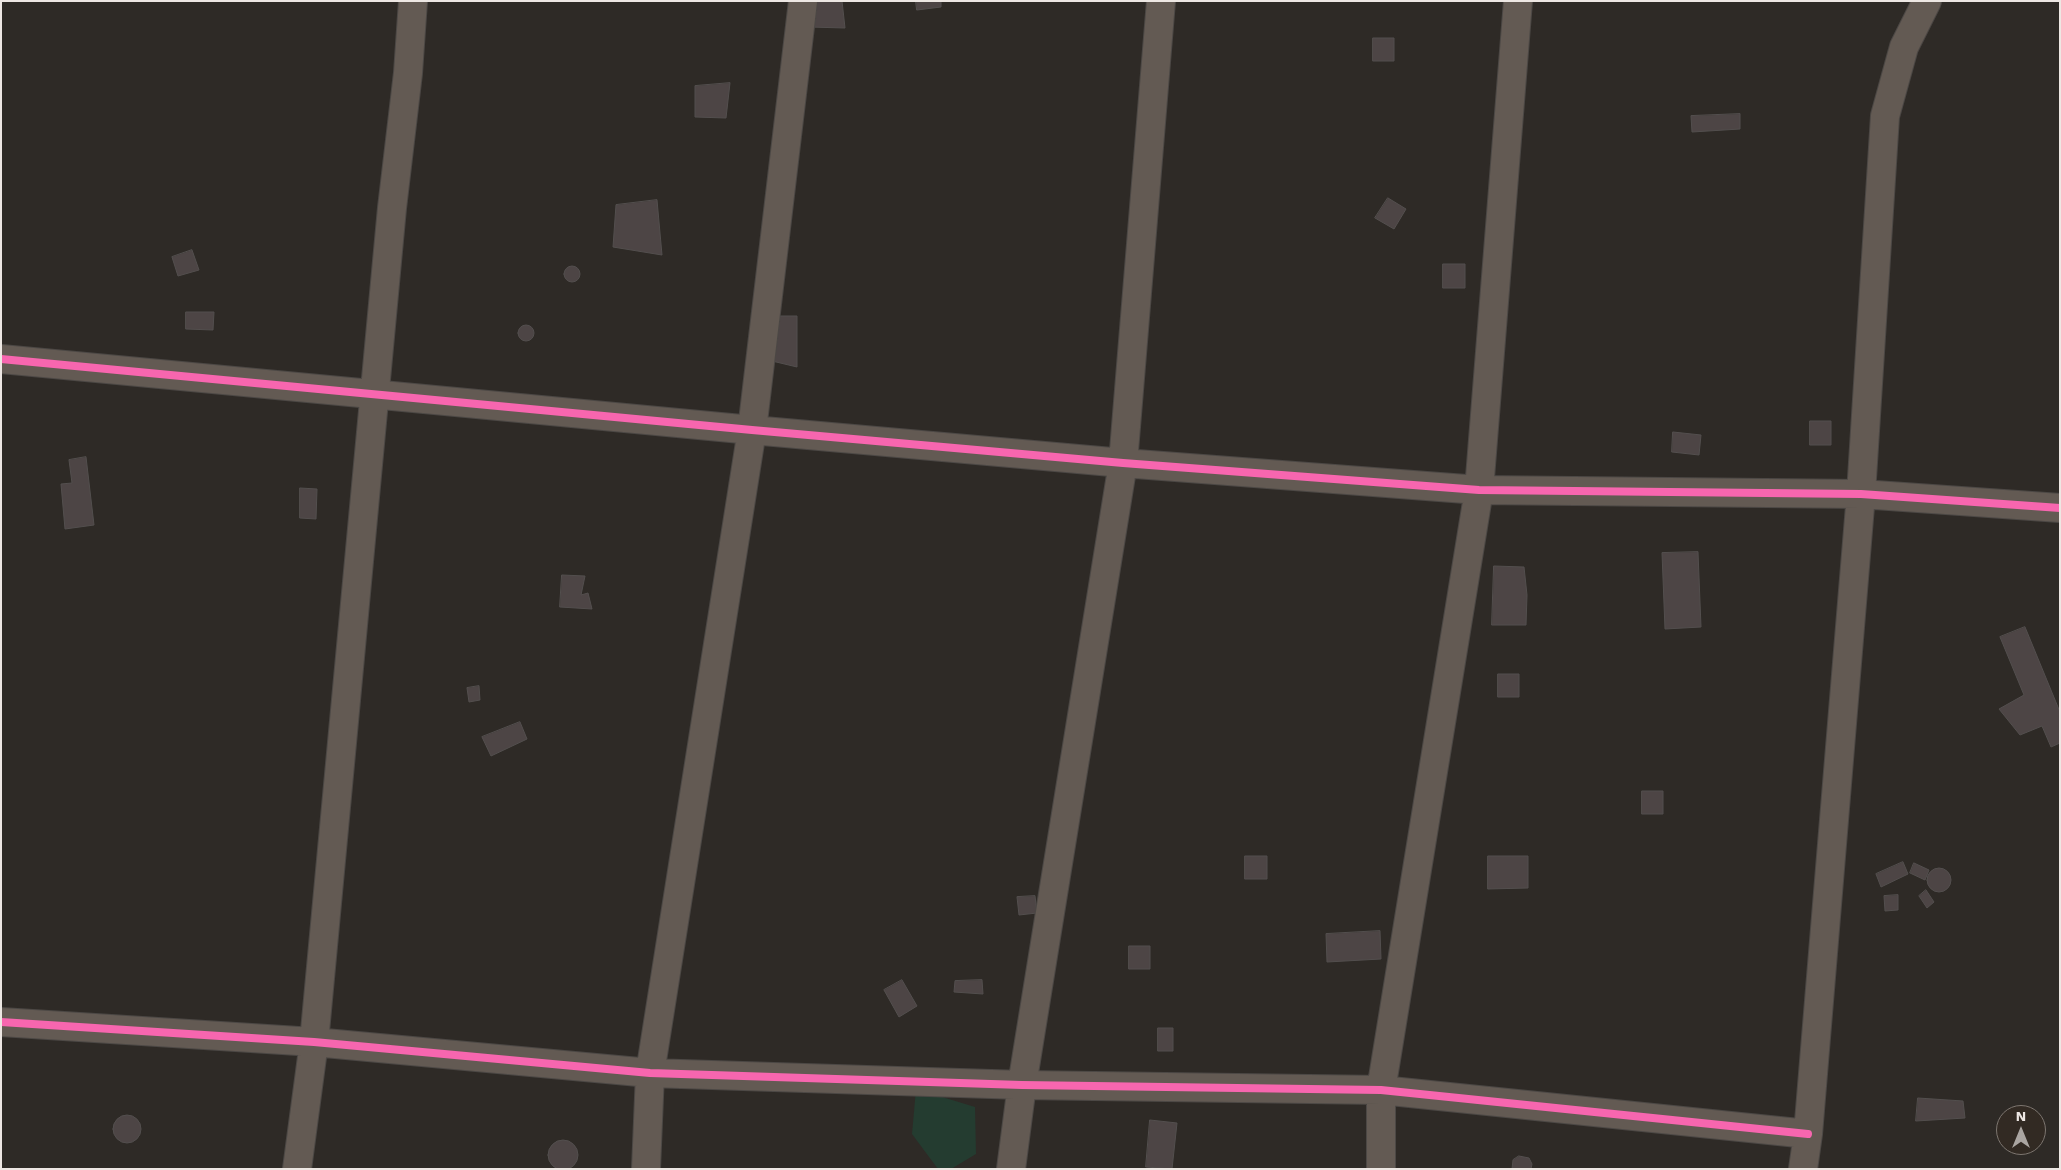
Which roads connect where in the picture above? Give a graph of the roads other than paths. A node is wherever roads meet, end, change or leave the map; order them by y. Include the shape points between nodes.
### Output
1 (413, 1) edge
2 (803, 1) edge
3 (1161, 1) edge
4 (1518, 1) edge
5 (1927, 1) edge
6 (1, 359) edge
7 (375, 395) junction
8 (752, 430) junction
9 (1123, 463) junction
10 (1478, 490) junction
11 (1860, 494) junction
12 (2060, 508) edge
13 (1, 1022) edge
14 (314, 1042) junction
15 (650, 1073) junction
16 (1022, 1085) junction
17 (1381, 1090) junction
18 (1808, 1134) junction
19 (297, 1169) edge
20 (646, 1169) edge
21 (1011, 1169) edge
22 (1381, 1169) edge
23 (1803, 1169) edge

1 - 7 street
2 - 8 street
3 - 9 street
4 - 10 street
5 - 11 street via 1904,47 1885,116
6 - 7 street
7 - 8 street
7 - 14 street
8 - 9 street
8 - 15 street
9 - 10 street
9 - 16 street
10 - 11 street
10 - 17 street
11 - 12 street
11 - 18 street
13 - 14 street
14 - 15 street
14 - 19 street
15 - 16 street
15 - 20 street
16 - 17 street
16 - 21 street
17 - 18 street
17 - 22 street
18 - 23 street

